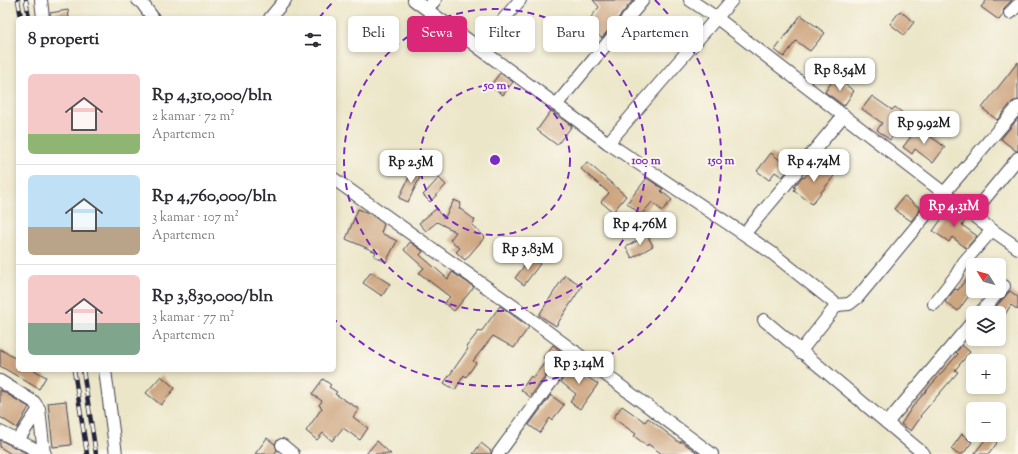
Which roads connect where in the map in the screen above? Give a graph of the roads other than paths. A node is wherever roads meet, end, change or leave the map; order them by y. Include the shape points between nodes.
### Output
1 (41, 0) edge
2 (138, 0) edge
3 (285, 0) edge
4 (414, 0) edge
5 (435, 0) edge
6 (520, 0) edge
7 (643, 0) edge
8 (690, 0) edge
9 (732, 0) edge
10 (427, 10) junction
11 (43, 16) edge
12 (152, 16) edge
13 (272, 16) edge
14 (507, 16) edge
15 (717, 18) junction
16 (475, 44) edge
17 (485, 52) edge
18 (556, 106) junction
19 (1018, 107) edge
20 (844, 115) junction
21 (608, 143) junction
22 (1018, 158) edge
23 (336, 180) edge
24 (944, 193) junction
25 (972, 214) junction
26 (992, 230) junction
27 (745, 233) junction
28 (1018, 248) edge
29 (993, 298) edge
30 (934, 304) dead end
31 (837, 305) junction
32 (986, 306) edge
33 (764, 320) dead end
34 (966, 329) edge
35 (574, 351) junction
36 (800, 352) junction
37 (105, 372) edge
38 (0, 381) edge
39 (39, 409) junction
40 (887, 423) junction
41 (0, 432) edge
42 (18, 440) junction
43 (282, 445) dead end
44 (45, 454) edge
45 (116, 454) edge
46 (293, 454) edge
47 (498, 454) edge
48 (712, 454) edge
49 (924, 454) edge

1 - 11 street
2 - 12 street
3 - 13 street
4 - 10 street
5 - 10 street
6 - 14 street
7 - 18 street
8 - 15 street
9 - 15 street
10 - 16 street
15 - 20 street
15 - 21 street
17 - 18 street
18 - 21 street
19 - 24 street
20 - 24 street
20 - 27 street
21 - 27 street
22 - 25 street
23 - 35 street
24 - 25 street
24 - 31 street via 858,296 849,304
25 - 26 street
26 - 28 street
26 - 30 street via 964,262
27 - 31 street via 816,286
29 - 32 street
31 - 36 street
33 - 36 street
34 - 40 street
35 - 47 street
35 - 48 street
36 - 40 street
37 - 45 street
38 - 39 street via 34,402
39 - 42 street
39 - 44 street
40 - 49 street
41 - 42 street
42 - 44 street
43 - 46 street

